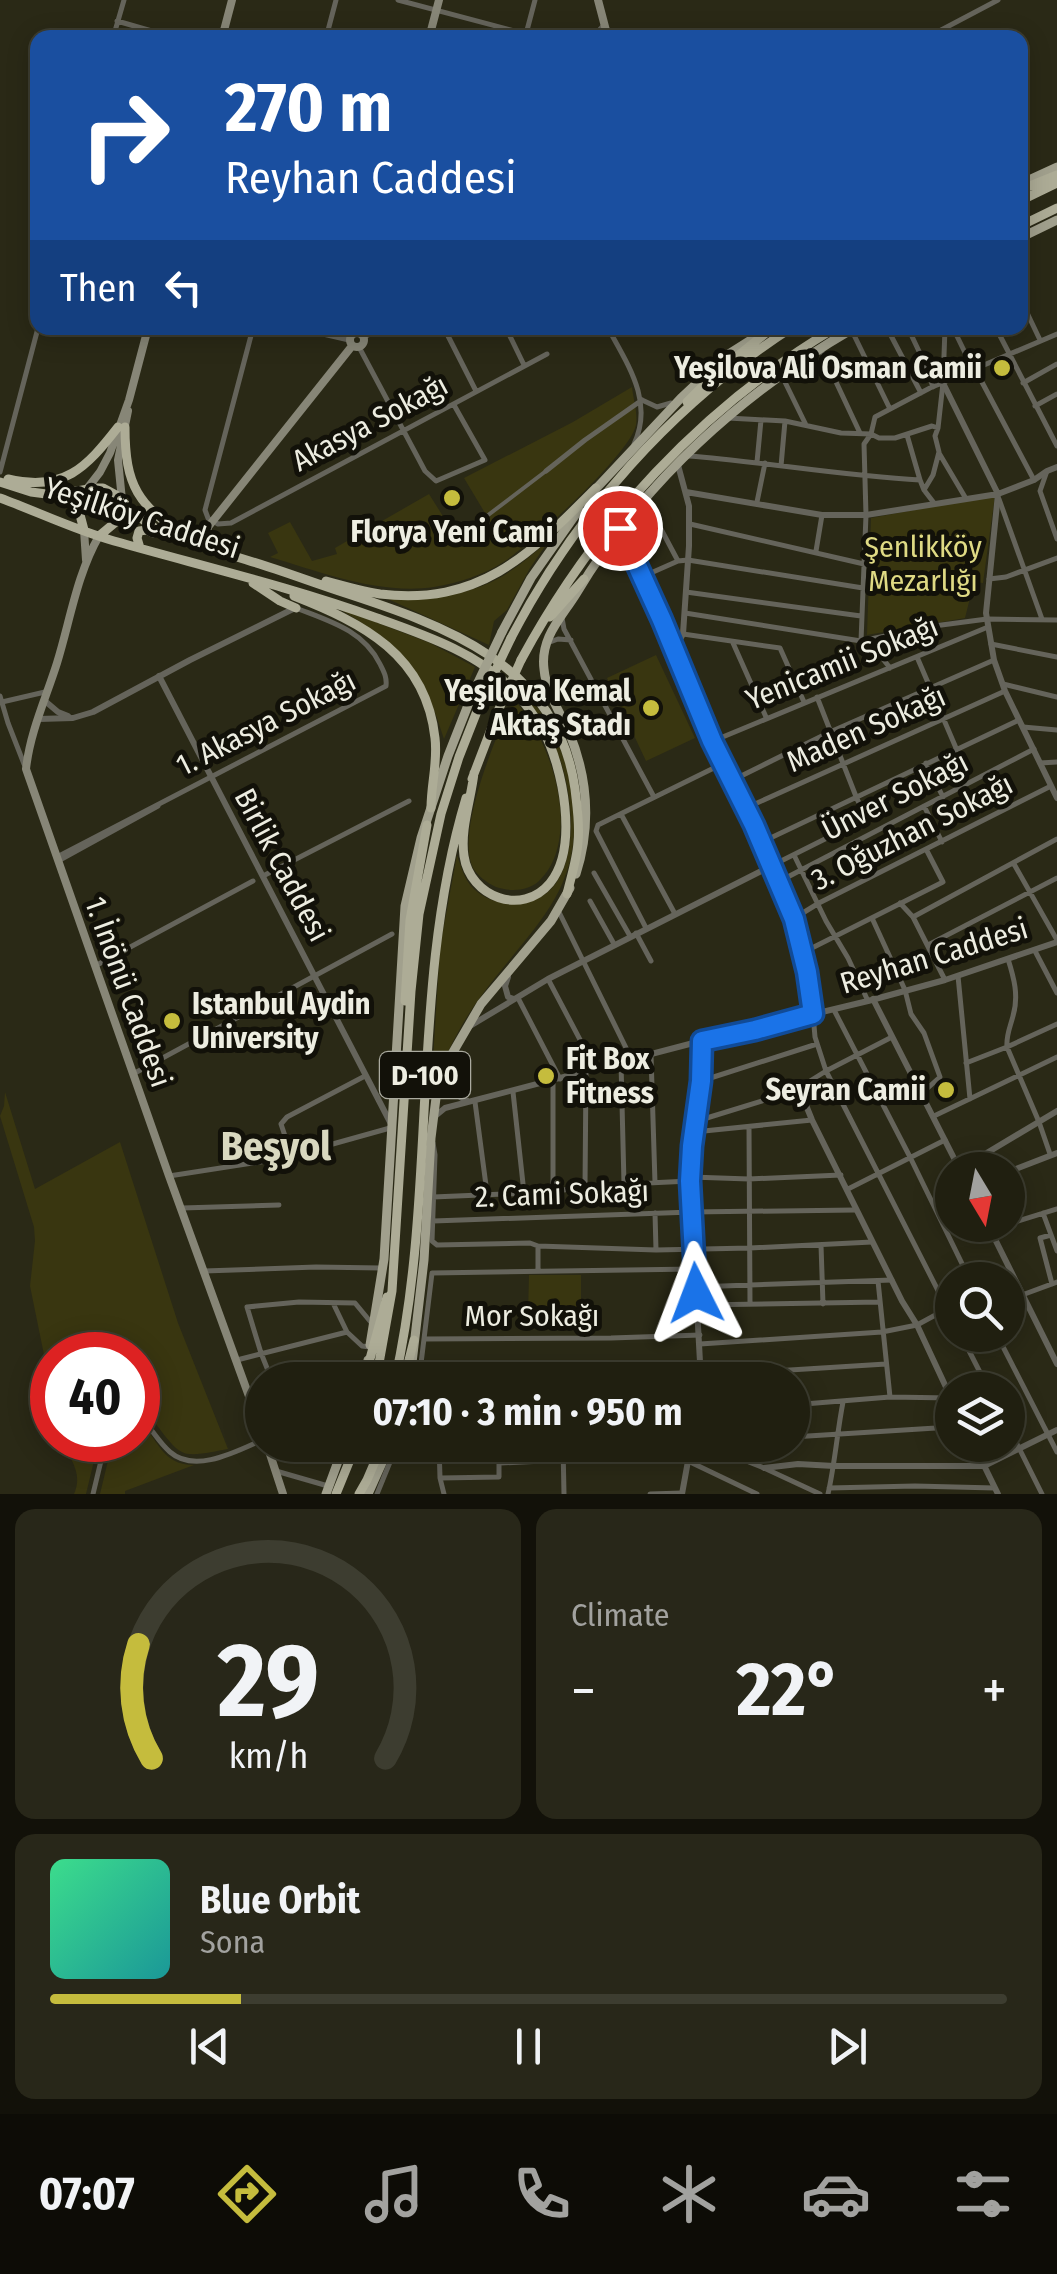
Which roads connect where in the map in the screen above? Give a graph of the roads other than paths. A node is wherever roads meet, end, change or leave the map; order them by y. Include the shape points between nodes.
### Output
1 (124, 0) edge
2 (232, 0) edge
3 (336, 0) edge
4 (398, 0) edge
5 (535, 0) edge
6 (598, 0) edge
7 (998, 0) edge
8 (438, 5) edge
9 (117, 22) junction
10 (604, 26) junction
11 (115, 30) edge
12 (146, 30) edge
13 (224, 30) edge
14 (329, 30) edge
15 (431, 30) edge
16 (501, 30) edge
17 (527, 30) edge
18 (600, 30) edge
19 (605, 30) edge
20 (941, 30) edge
21 (1057, 167) edge
22 (1057, 175) edge
23 (1028, 183) edge
24 (1057, 183) edge
25 (1028, 184) edge
26 (1028, 197) edge
27 (1057, 208) edge
28 (1056, 221) edge
29 (1028, 222) edge
30 (1028, 234) edge
31 (1028, 315) edge
32 (1057, 334) edge
33 (36, 335) edge
34 (146, 335) edge
35 (251, 335) edge
36 (448, 335) edge
37 (510, 335) edge
38 (612, 335) edge
39 (761, 335) edge
40 (763, 335) edge
41 (781, 335) edge
42 (824, 335) edge
43 (841, 335) edge
44 (855, 335) edge
45 (891, 335) edge
46 (911, 335) edge
47 (945, 335) edge
48 (957, 335) edge
49 (1000, 335) edge
50 (356, 338) edge
51 (1040, 340) junction
52 (820, 348) junction
53 (1010, 353) junction
54 (547, 354) dead end
55 (1057, 364) edge
56 (525, 366) junction
57 (974, 369) junction
58 (781, 374) junction
59 (943, 382) junction
60 (1023, 383) junction
61 (933, 387) junction
62 (476, 392) junction
63 (921, 393) junction
64 (1057, 394) edge
65 (680, 398) junction
66 (642, 400) junction
67 (453, 404) junction
68 (1036, 406) junction
69 (890, 409) junction
70 (725, 418) junction
71 (761, 420) junction
72 (674, 421) junction
73 (785, 421) junction
74 (806, 425) junction
75 (122, 427) junction
76 (1057, 427) edge
77 (938, 428) junction
78 (404, 430) junction
79 (1050, 431) junction
80 (860, 433) junction
81 (872, 434) junction
82 (907, 435) junction
83 (1057, 446) edge
84 (632, 447) junction
85 (939, 452) junction
86 (682, 460) junction
87 (761, 462) junction
88 (780, 466) junction
89 (1057, 467) edge
90 (546, 471) joint
91 (1047, 471) junction
92 (864, 476) junction
93 (0, 477) edge
94 (920, 480) junction
95 (1034, 480) junction
96 (596, 488) junction
97 (86, 490) junction
98 (924, 490) junction
99 (686, 492) junction
100 (998, 494) junction
101 (0, 498) edge
102 (966, 498) junction
103 (645, 499) junction
104 (122, 500) junction
105 (757, 502) junction
106 (934, 503) junction
107 (822, 515) junction
108 (866, 515) junction
109 (212, 520) junction
110 (690, 524) junction
111 (620, 528) junction
112 (84, 530) junction
113 (99, 536) junction
114 (170, 536) junction
115 (448, 538) dead end
116 (1057, 538) edge
117 (202, 546) junction
118 (140, 548) junction
119 (219, 552) junction
120 (816, 553) junction
121 (1057, 558) edge
122 (688, 560) junction
123 (678, 561) junction
124 (87, 562) junction
125 (864, 564) junction
126 (277, 570) junction
127 (1024, 570) junction
128 (242, 576) junction
129 (644, 576) junction
130 (584, 579) junction
131 (989, 579) junction
132 (269, 584) junction
133 (863, 588) junction
134 (686, 592) junction
135 (280, 600) junction
136 (296, 608) junction
137 (564, 611) junction
138 (685, 613) junction
139 (862, 616) junction
140 (271, 619) junction
141 (1042, 619) junction
142 (1057, 620) edge
143 (987, 623) junction
144 (538, 630) junction
145 (683, 634) junction
146 (507, 635) junction
147 (570, 640) junction
148 (861, 640) junction
149 (732, 641) junction
150 (990, 644) junction
151 (544, 645) junction
152 (675, 648) junction
153 (1057, 656) edge
154 (916, 657) junction
155 (994, 660) junction
156 (890, 668) junction
157 (159, 676) junction
158 (930, 688) junction
159 (1004, 688) junction
160 (46, 696) junction
161 (816, 697) junction
162 (1057, 697) edge
163 (476, 698) junction
164 (1, 701) edge
165 (804, 702) junction
166 (38, 718) junction
167 (73, 718) junction
168 (766, 718) junction
169 (943, 720) junction
170 (1021, 724) junction
171 (1057, 730) edge
172 (830, 732) junction
173 (712, 741) junction
174 (956, 748) junction
175 (1034, 750) junction
176 (844, 762) junction
177 (926, 762) junction
178 (1057, 762) edge
179 (724, 763) junction
180 (1040, 763) junction
181 (26, 768) junction
182 (474, 773) junction
183 (210, 777) junction
184 (732, 780) junction
185 (1051, 786) junction
186 (1056, 796) edge
187 (654, 797) junction
188 (942, 797) junction
189 (856, 798) junction
190 (409, 801) dead end
191 (924, 806) junction
192 (432, 808) junction
193 (746, 808) junction
194 (621, 814) junction
195 (427, 825) junction
196 (1057, 839) edge
197 (760, 842) junction
198 (942, 842) junction
199 (927, 850) junction
200 (794, 854) junction
201 (57, 859) junction
202 (1014, 863) junction
203 (771, 866) junction
204 (802, 870) junction
205 (594, 873) dead end
206 (263, 876) junction
207 (1057, 878) edge
208 (253, 881) dead end
209 (778, 882) junction
210 (1030, 892) junction
211 (566, 894) junction
212 (590, 901) dead end
213 (819, 903) junction
214 (900, 903) junction
215 (558, 910) junction
216 (675, 914) junction
217 (1057, 915) edge
218 (913, 917) junction
219 (872, 918) junction
220 (794, 919) junction
221 (1046, 921) junction
222 (646, 928) junction
223 (392, 934) dead end
224 (633, 935) junction
225 (837, 937) junction
226 (1057, 941) edge
227 (614, 944) junction
228 (928, 945) junction
229 (1035, 951) junction
230 (802, 953) junction
231 (1008, 960) junction
232 (584, 961) junction
233 (650, 961) dead end
234 (514, 964) junction
235 (95, 966) junction
236 (315, 976) junction
237 (958, 976) junction
238 (548, 979) junction
239 (945, 980) junction
240 (905, 990) junction
241 (1057, 993) edge
242 (516, 998) junction
243 (870, 1000) junction
244 (834, 1010) junction
245 (813, 1014) junction
246 (1057, 1024) edge
247 (469, 1026) junction
248 (892, 1037) junction
249 (463, 1038) junction
250 (702, 1041) junction
251 (817, 1044) junction
252 (408, 1045) junction
253 (1006, 1048) junction
254 (652, 1054) junction
255 (858, 1055) junction
256 (1057, 1056) edge
257 (632, 1060) junction
258 (621, 1063) junction
259 (966, 1063) junction
260 (596, 1070) junction
261 (826, 1071) junction
262 (586, 1072) junction
263 (133, 1074) junction
264 (366, 1075) junction
265 (1018, 1076) junction
266 (557, 1080) junction
267 (701, 1081) junction
268 (800, 1088) junction
269 (513, 1092) junction
270 (921, 1094) junction
271 (970, 1099) junction
272 (474, 1102) junction
273 (1057, 1111) edge
274 (933, 1117) junction
275 (433, 1118) junction
276 (812, 1120) junction
277 (697, 1121) junction
278 (1039, 1122) junction
279 (393, 1127) junction
280 (749, 1127) junction
281 (694, 1132) junction
282 (432, 1138) junction
283 (945, 1140) junction
284 (951, 1152) edge
285 (989, 1152) edge
286 (1054, 1153) edge
287 (292, 1157) junction
288 (910, 1157) junction
289 (1025, 1165) edge
290 (877, 1174) junction
291 (840, 1175) junction
292 (169, 1176) junction
293 (691, 1179) junction
294 (749, 1179) junction
295 (655, 1183) junction
296 (624, 1184) junction
297 (585, 1186) junction
298 (848, 1189) junction
299 (553, 1192) junction
300 (524, 1193) junction
301 (487, 1194) junction
302 (434, 1197) junction
303 (279, 1205) dead end
304 (180, 1208) junction
305 (1057, 1209) edge
306 (858, 1210) junction
307 (748, 1211) junction
308 (692, 1212) junction
309 (655, 1213) junction
310 (1042, 1213) junction
311 (1025, 1219) edge
312 (433, 1221) junction
313 (1051, 1235) junction
314 (872, 1242) junction
315 (821, 1244) junction
316 (538, 1246) junction
317 (750, 1248) junction
318 (694, 1249) junction
319 (656, 1250) junction
320 (1057, 1251) edge
321 (961, 1262) edge
322 (383, 1268) junction
323 (694, 1269) junction
324 (538, 1270) junction
325 (204, 1271) junction
326 (892, 1280) junction
327 (935, 1280) edge
328 (878, 1281) junction
329 (1054, 1283) edge
330 (750, 1284) junction
331 (822, 1284) junction
332 (695, 1287) junction
333 (392, 1291) junction
334 (1025, 1294) edge
335 (1025, 1300) edge
336 (880, 1302) junction
337 (333, 1303) junction
338 (750, 1304) junction
339 (823, 1304) junction
340 (698, 1305) junction
341 (935, 1316) edge
342 (918, 1325) junction
343 (374, 1326) junction
344 (347, 1332) junction
345 (882, 1332) junction
346 (700, 1334) junction
347 (419, 1339) junction
348 (700, 1344) junction
349 (370, 1347) junction
350 (1006, 1352) edge
351 (260, 1353) junction
352 (1055, 1354) edge
353 (237, 1360) junction
354 (264, 1362) edge
355 (368, 1362) edge
356 (369, 1362) edge
357 (380, 1362) edge
358 (399, 1362) edge
359 (412, 1362) edge
360 (420, 1362) edge
361 (701, 1362) edge
362 (886, 1364) junction
363 (1057, 1364) edge
364 (810, 1369) edge
365 (940, 1372) edge
366 (245, 1378) edge
367 (890, 1397) junction
368 (935, 1398) edge
369 (843, 1402) junction
370 (810, 1404) edge
371 (935, 1428) edge
372 (1057, 1430) edge
373 (1048, 1434) junction
374 (837, 1436) junction
375 (810, 1437) edge
376 (160, 1440) edge
377 (1025, 1445) edge
378 (245, 1449) edge
379 (1057, 1452) edge
380 (1025, 1460) edge
381 (100, 1462) edge
382 (272, 1462) edge
383 (338, 1462) edge
384 (346, 1462) edge
385 (379, 1462) edge
386 (381, 1462) edge
387 (384, 1462) edge
388 (440, 1462) edge
389 (500, 1462) edge
390 (564, 1462) edge
391 (688, 1462) edge
392 (690, 1462) edge
393 (749, 1462) edge
394 (982, 1462) edge
395 (992, 1462) edge
396 (834, 1466) junction
397 (984, 1466) junction
398 (764, 1468) junction
399 (276, 1472) junction
400 (440, 1478) junction
401 (829, 1491) edge
402 (997, 1491) edge
403 (328, 1492) edge
404 (283, 1493) edge
405 (92, 1494) edge
406 (358, 1494) edge
407 (368, 1494) edge
408 (377, 1494) edge
409 (444, 1494) edge
410 (564, 1494) edge
411 (650, 1494) edge
412 (682, 1494) edge
413 (757, 1494) edge
414 (820, 1494) edge
415 (1042, 1494) edge

1 - 9 street
2 - 13 main road
3 - 14 street
4 - 8 street
5 - 17 street
6 - 10 main road
7 - 20 street
8 - 15 main road
8 - 16 street
9 - 11 street
9 - 12 street
10 - 18 street
10 - 19 main road
21 - 23 main road
22 - 25 highway
24 - 26 highway
27 - 29 highway
28 - 30 main road
31 - 51 street
32 - 51 street
33 - 93 street
34 - 75 main road
35 - 109 street via 206,510
36 - 62 street
37 - 56 street
38 - 66 street
39 - 65 main road
40 - 72 highway via 712,376
41 - 72 highway, D-100
42 - 144 highway, D-100 via 754,382 672,455 588,552
43 - 52 main road
44 - 69 street
45 - 63 street
46 - 61 street
47 - 59 street
48 - 57 street
49 - 53 street
50 - 78 street
50 - 109 main road
51 - 53 street
52 - 58 main road
52 - 80 street
53 - 57 street
53 - 60 street
54 - 56 street, Akasya Sokağı
55 - 60 street
56 - 62 street, Akasya Sokağı
57 - 59 street
57 - 95 street
58 - 70 main road
58 - 74 street
59 - 61 street
59 - 77 street
59 - 100 street
60 - 68 street
61 - 63 street
62 - 67 street, Akasya Sokağı
63 - 69 street
64 - 68 street
65 - 66 street via 664,407
65 - 84 main road
66 - 84 street
66 - 90 street
67 - 78 street, Akasya Sokağı
67 - 78 street via 484,460 432,480
68 - 79 street
69 - 81 street via 875,417
70 - 71 street
70 - 86 main road
71 - 73 street
71 - 87 street
72 - 146 highway, D-100 via 587,516
73 - 74 street
73 - 88 street
74 - 80 street
75 - 93 highway via 67,478 35,483
75 - 97 main road
75 - 104 main road
75 - 117 highway via 143,502
76 - 79 street
77 - 82 street
77 - 85 street
78 - 109 street, Akasya Sokağı via 231,523
79 - 83 street
80 - 81 street
81 - 82 street
81 - 92 street via 864,444
82 - 94 street
84 - 96 main road
85 - 98 street
85 - 102 street
86 - 87 street
86 - 99 street
86 - 103 main road
87 - 88 street
87 - 105 street
88 - 92 street
89 - 91 street
90 - 115 street
91 - 95 street
91 - 116 street via 1040,491
92 - 94 street
92 - 108 street
93 - 97 highway, Yeşilköy Caddesi via 42,494
94 - 98 street
95 - 100 street
96 - 126 highway via 519,559 466,587 385,594
96 - 146 main road via 530,578
97 - 104 highway, Yeşilköy Caddesi via 103,488
97 - 112 highway via 79,511
98 - 106 street
99 - 105 street
99 - 110 street
100 - 102 street
100 - 127 street
100 - 131 street
101 - 112 highway, Yeşilköy Caddesi
102 - 106 street
103 - 111 main road
103 - 123 street
104 - 113 highway via 117,522
104 - 114 highway, Yeşilköy Caddesi
105 - 107 street
106 - 108 street
107 - 108 street
107 - 120 street
108 - 125 street
109 - 119 main road via 207,536
110 - 120 street
110 - 122 street
111 - 129 street
111 - 130 main road
112 - 113 highway, Yeşilköy Caddesi
112 - 124 main road
113 - 118 highway, Yeşilköy Caddesi
113 - 124 main road
114 - 117 highway, Yeşilköy Caddesi
114 - 118 highway via 142,530
117 - 119 highway, Yeşilköy Caddesi
118 - 128 highway, Yeşilköy Caddesi
119 - 126 highway, Yeşilköy Caddesi
120 - 125 street
121 - 127 street
122 - 123 street
122 - 133 street
122 - 134 street
123 - 129 street
124 - 160 main road
125 - 133 street
126 - 211 highway via 452,634 486,652 534,693 559,734 579,814
127 - 131 street
127 - 141 street
128 - 132 highway, Yeşilköy Caddesi
128 - 135 highway
129 - 152 street
130 - 137 main road
130 - 144 highway
131 - 143 street
132 - 182 highway via 432,639 480,664 520,697 548,742 564,803 562,859 536,894 498,898 469,872 463,841
132 - 192 highway via 370,632 412,672 434,726
133 - 139 street
134 - 138 street
134 - 139 street
135 - 136 highway
135 - 140 street
136 - 140 street
136 - 183 street, 1. Akasya Sokağı via 366,642 386,686
137 - 147 street
137 - 151 main road
138 - 145 street
138 - 148 street
139 - 148 street
140 - 157 street
141 - 142 street
141 - 143 street
143 - 148 street
143 - 150 street
143 - 154 street, Yenicamii Sokağı
144 - 182 highway, D-100, bridge
145 - 149 street
145 - 152 street
146 - 163 highway, D-100, bridge
147 - 151 street
147 - 187 street
148 - 156 street
149 - 165 street via 780,648
149 - 168 street
150 - 153 street
150 - 155 street
151 - 211 main road via 547,684 574,744 586,802 581,856
152 - 173 street
154 - 156 street, Yenicamii Sokağı
154 - 158 street
155 - 158 street
155 - 159 street
156 - 161 street, Yenicamii Sokağı
157 - 167 street
157 - 183 street, Birlik Caddesi
158 - 169 street
158 - 172 street
159 - 162 street
159 - 169 street, Maden Sokağı
159 - 170 street
160 - 164 street
160 - 166 main road
160 - 167 street
161 - 165 street, Yenicamii Sokağı
161 - 172 street
163 - 192 main road
163 - 252 highway, D-100 via 427,871
164 - 181 street
165 - 168 street, Yenicamii Sokağı
166 - 167 street
166 - 181 main road
168 - 173 street, Yenicamii Sokağı
169 - 174 street
169 - 176 street, Maden Sokağı
170 - 171 street
170 - 174 street
170 - 175 street
172 - 176 street
172 - 184 street
173 - 179 street
174 - 177 street
175 - 180 street
175 - 188 street, Ünver Sokağı
176 - 189 street
176 - 193 street, Maden Sokağı
177 - 188 street
177 - 189 street
178 - 180 street
179 - 184 street
179 - 187 street
180 - 185 street
181 - 201 main road, 1. İnönü Caddesi
182 - 358 highway, D-100 via 436,943 415,1252
183 - 201 street, 1. Akasya Sokağı
183 - 206 street, Birlik Caddesi
184 - 193 street
185 - 186 street
185 - 198 street, 3. Oğuzhan Sokağı
187 - 194 street
188 - 191 street, Ünver Sokağı
189 - 197 street
189 - 200 street via 863,820
190 - 206 street
191 - 198 street
191 - 204 street, Ünver Sokağı
192 - 195 main road
193 - 197 street
194 - 216 street
194 - 222 street via 596,832
195 - 252 highway via 407,955
195 - 279 main road via 404,919
196 - 202 street
197 - 203 street
198 - 199 street, 3. Oğuzhan Sokağı
199 - 213 street, 3. Oğuzhan Sokağı
199 - 214 street via 943,882
200 - 203 street
200 - 204 street
201 - 235 main road, 1. İnönü Caddesi
202 - 210 street
202 - 218 street
203 - 209 street
203 - 216 street
204 - 209 street, Ünver Sokağı
204 - 213 street
205 - 224 street
206 - 236 street, Birlik Caddesi
207 - 210 street
208 - 235 street
209 - 220 street
210 - 221 street
210 - 228 street
211 - 215 main road
212 - 227 street
213 - 220 street, 3. Oğuzhan Sokağı
213 - 225 street
214 - 218 street
214 - 219 street
215 - 232 street
215 - 234 main road
216 - 222 street
217 - 221 street
218 - 228 street
219 - 225 street
219 - 240 street
220 - 230 street
221 - 226 street
222 - 224 street
223 - 236 street
224 - 227 street
224 - 233 street
225 - 230 street
225 - 243 street
226 - 229 street, Reyhan Caddesi
227 - 232 street
228 - 239 street
229 - 231 street, Reyhan Caddesi
229 - 241 street
230 - 245 street
231 - 237 street, Reyhan Caddesi
231 - 253 street via 1016,998
232 - 238 street
232 - 257 street
234 - 242 street via 505,986
234 - 247 main road
235 - 263 main road, 1. İnönü Caddesi
236 - 263 street
236 - 264 street, Birlik Caddesi
237 - 239 street, Reyhan Caddesi
237 - 259 street
238 - 242 street
238 - 260 street
239 - 240 street, Reyhan Caddesi
240 - 243 street, Reyhan Caddesi
240 - 270 street via 940,1077
242 - 247 street
242 - 266 street
243 - 244 street, Reyhan Caddesi
243 - 248 street
244 - 245 street, Reyhan Caddesi
244 - 255 street
245 - 250 street, Reyhan Caddesi
245 - 251 street
246 - 253 street
247 - 249 main road
248 - 255 street
248 - 270 street
249 - 272 street via 452,1085
249 - 275 main road via 437,1090
250 - 254 street, Reyhan Caddesi
250 - 267 street
251 - 261 street
251 - 267 street
252 - 333 highway, D-100
253 - 259 street
253 - 265 street
254 - 257 street, Reyhan Caddesi
254 - 295 street
255 - 261 street
255 - 288 street
256 - 265 street
257 - 258 street, Reyhan Caddesi
258 - 260 street, Reyhan Caddesi
258 - 296 street
259 - 271 street
260 - 262 street, Reyhan Caddesi
261 - 268 street
261 - 290 street
262 - 266 street, Reyhan Caddesi
262 - 297 street
263 - 292 main road, 1. İnönü Caddesi
264 - 279 street, Birlik Caddesi
264 - 287 street via 287,1117 281,1124
265 - 271 street
265 - 278 street
266 - 269 street, Reyhan Caddesi
266 - 299 street
267 - 277 street
268 - 276 street
268 - 277 street
269 - 272 street, Reyhan Caddesi
269 - 300 street
270 - 274 street
271 - 274 street
272 - 275 street, Reyhan Caddesi
272 - 301 street
273 - 278 street
274 - 283 street
275 - 282 main road
276 - 280 street
276 - 291 street
277 - 281 street
278 - 285 street
278 - 286 street
279 - 287 street
279 - 322 main road
280 - 281 street
280 - 294 street
281 - 293 street
282 - 302 street
282 - 347 main road
283 - 284 street
283 - 288 street
286 - 289 street
287 - 292 street
288 - 290 street
288 - 321 street
290 - 298 street
290 - 327 street
291 - 294 street
291 - 298 street
292 - 304 main road, 1. İnönü Caddesi
293 - 294 street
293 - 295 street
293 - 308 street
294 - 307 street
295 - 296 street
296 - 297 street
297 - 299 street
298 - 306 street
299 - 300 street
300 - 301 street
301 - 302 street
302 - 312 street
303 - 304 street
304 - 325 main road, 1. İnönü Caddesi
305 - 310 street
306 - 307 street, 2. Cami Sokağı
306 - 314 street
307 - 308 street, 2. Cami Sokağı
307 - 317 street
308 - 309 street, 2. Cami Sokağı
308 - 318 street
309 - 312 street, 2. Cami Sokağı
309 - 319 street
310 - 311 street
310 - 313 street
312 - 316 street via 433,1243
313 - 320 street
313 - 329 street via 1040,1238
314 - 315 street
314 - 326 street
315 - 317 street
315 - 331 street
316 - 319 street
316 - 324 street
317 - 318 street
317 - 330 street
318 - 319 street
318 - 323 street
322 - 325 street
322 - 343 main road
323 - 324 street
323 - 332 street
324 - 347 street via 432,1273
325 - 353 main road, 1. İnönü Caddesi
326 - 328 street
326 - 342 street
328 - 331 street
328 - 336 street
329 - 334 street
330 - 331 street
330 - 332 street
330 - 338 street
331 - 339 street
332 - 340 street
333 - 356 highway
333 - 357 highway, D-100
335 - 352 street
336 - 339 street
336 - 345 street
337 - 343 street via 356,1303
337 - 344 street
337 - 351 street via 247,1307
338 - 339 street
338 - 340 street
340 - 346 street
341 - 342 street
342 - 345 street
342 - 365 street
343 - 349 main road
344 - 349 street
344 - 351 street
345 - 348 street
345 - 362 street
346 - 347 street, Mor Sokağı
346 - 348 street
347 - 359 highway
347 - 360 street
348 - 361 street
349 - 355 main road
350 - 373 street
351 - 353 street
351 - 354 street
352 - 363 street
353 - 366 main road, 1. İnönü Caddesi
362 - 364 street
362 - 367 street
367 - 368 street
367 - 369 street
369 - 370 street
369 - 374 street
371 - 374 street
372 - 373 street
373 - 377 street
373 - 379 street
374 - 375 street
374 - 396 street
376 - 378 street via 185,1460
380 - 415 street
381 - 405 street
382 - 399 main road
383 - 403 main road
384 - 403 highway
385 - 406 highway
386 - 407 main road
387 - 408 street
388 - 400 street
389 - 400 street via 499,1476
390 - 410 street
391 - 412 street
392 - 413 street
393 - 398 street
394 - 397 street
395 - 397 street
396 - 397 street
396 - 398 street
396 - 401 street
397 - 402 street
398 - 414 street
399 - 403 street
399 - 404 main road
400 - 409 street
401 - 402 street
411 - 412 street

